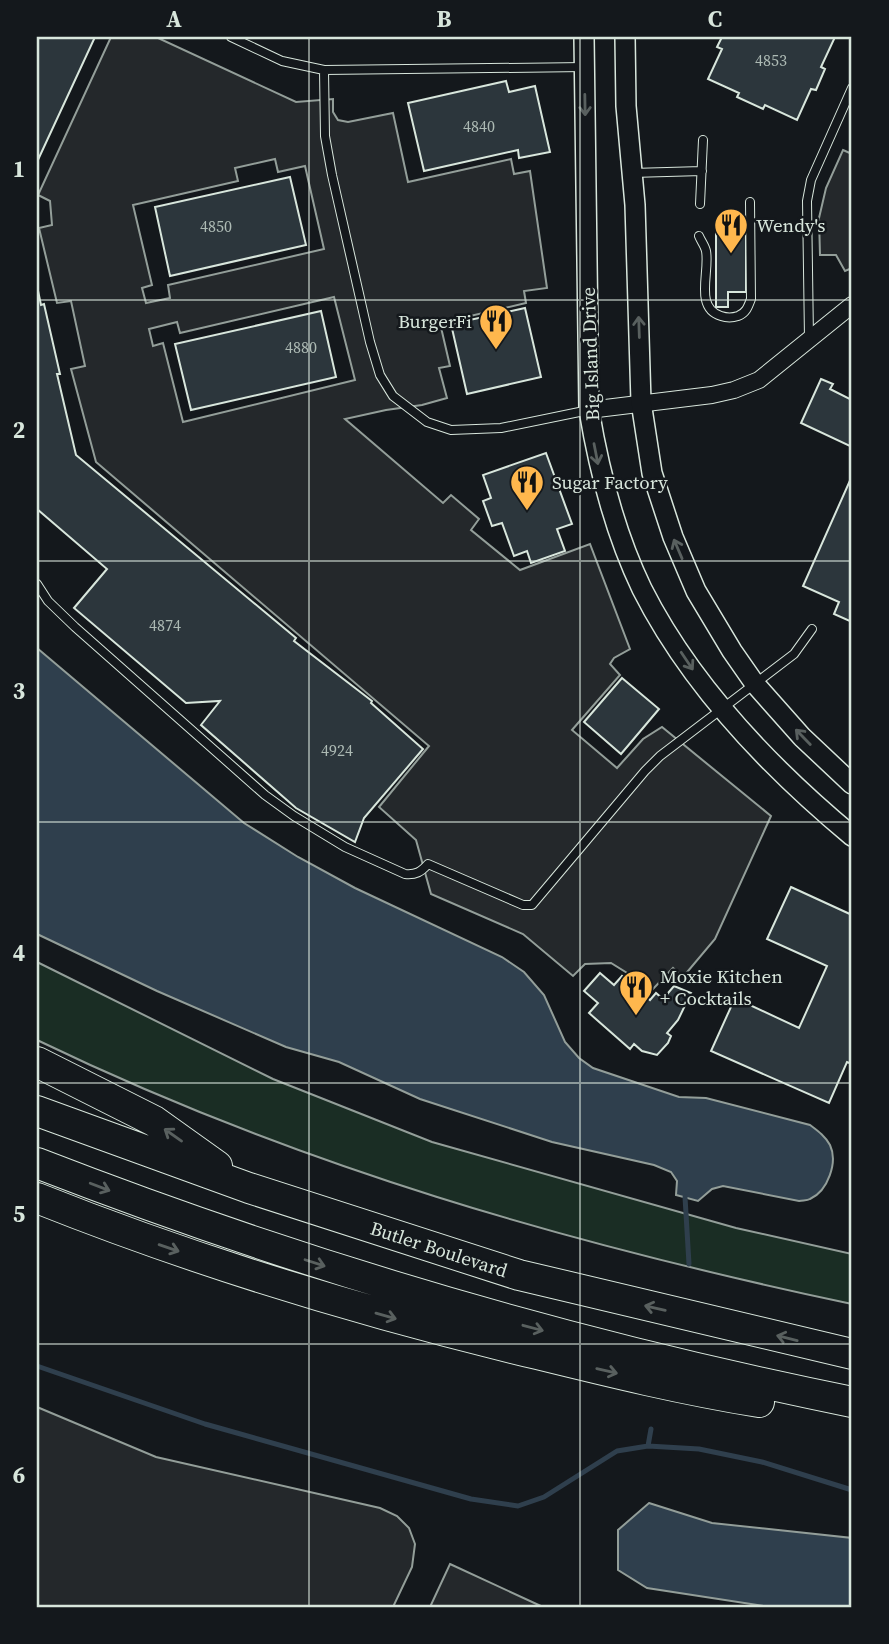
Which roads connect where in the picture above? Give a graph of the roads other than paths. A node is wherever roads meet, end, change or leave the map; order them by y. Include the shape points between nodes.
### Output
1 (231, 37) edge
2 (584, 37) edge
3 (625, 37) edge
4 (585, 67) junction
5 (324, 71) junction
6 (852, 88) edge
7 (703, 139) dead end
8 (702, 171) junction
9 (632, 173) junction
10 (750, 202) dead end
11 (700, 204) dead end
12 (699, 236) dead end
13 (852, 305) edge
14 (809, 339) junction
15 (641, 402) junction
16 (589, 410) junction
17 (37, 584) edge
18 (812, 629) dead end
19 (755, 684) junction
20 (724, 709) junction
21 (852, 784) edge
22 (852, 836) edge
23 (37, 1062) edge
24 (37, 1111) edge
25 (37, 1163) edge
26 (249, 1188) junction
27 (37, 1198) edge
28 (852, 1354) edge
29 (852, 1402) edge
30 (852, 1415) edge

1 - 5 lane via 282,61
2 - 4 street, Big Island Drive
3 - 9 street
4 - 5 lane
4 -> 16 street, Big Island Drive
5 - 16 lane via 332,175 370,342 380,375 393,396 426,422 452,430 500,428
6 - 14 lane via 811,180 807,201
7 - 8 lane
8 - 9 lane
8 - 11 lane
15 -> 9 street
10 - 12 lane via 751,299 740,316 729,318 709,309 706,251
13 - 14 street
14 - 15 street via 759,380 734,390
15 - 16 street
19 -> 15 street via 710,618 673,537 652,473
16 -> 20 street, Big Island Drive via 597,462 642,588 689,666
17 - 20 lane via 75,627 294,816 405,874 414,875 428,864 523,905 532,905 660,756
18 - 19 lane via 794,654
19 - 20 lane
21 -> 19 street
20 - 22 street, Big Island Drive via 761,755
26 -> 23 highway via 154,1121
24 - 26 highway, Butler Boulevard
25 -> 29 highway via 251,1242 489,1316 689,1368
28 -> 26 highway, Butler Boulevard via 519,1275
27 -> 30 highway via 225,1268 427,1327 715,1395

